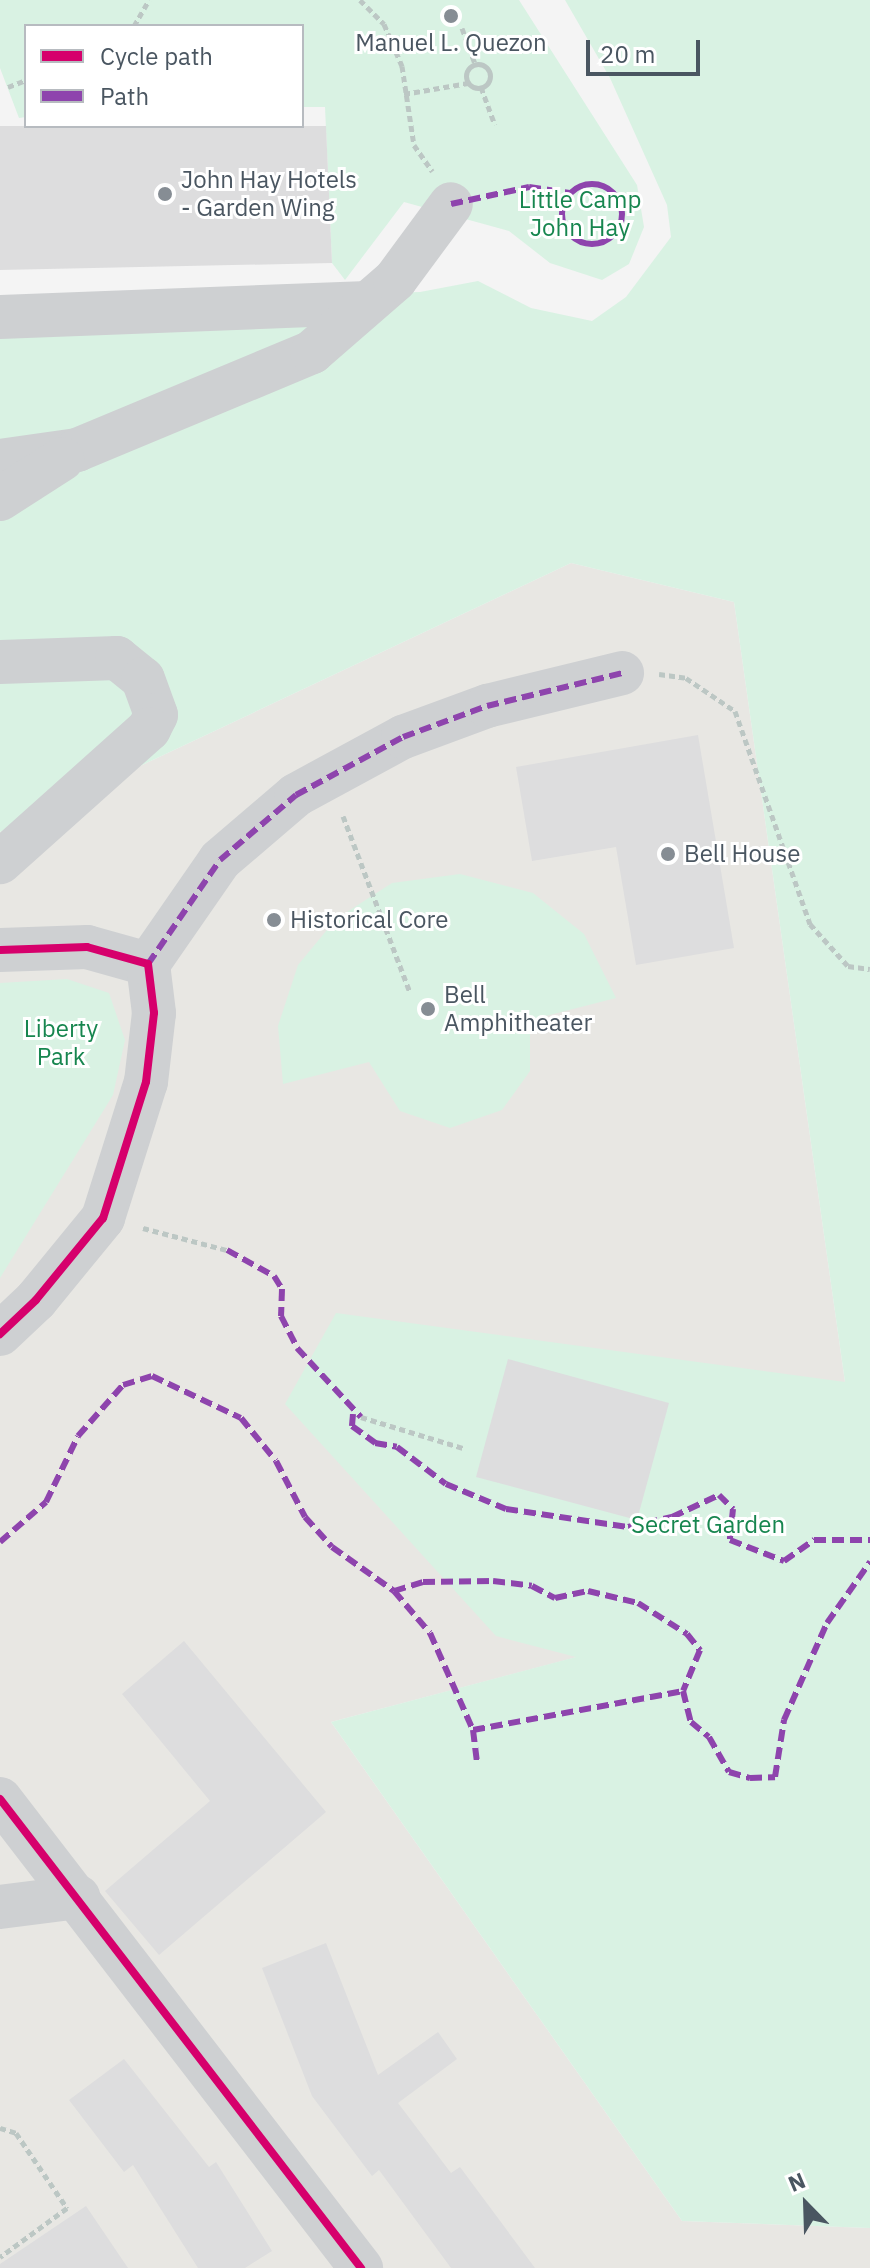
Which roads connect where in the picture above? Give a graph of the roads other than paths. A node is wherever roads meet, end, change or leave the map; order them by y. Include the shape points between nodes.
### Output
1 (451, 204) road end
2 (368, 303) junction
3 (0, 317) edge
4 (77, 450) junction
5 (0, 461) edge
6 (0, 499) edge
7 (0, 662) edge
8 (622, 673) road end
9 (0, 862) edge
10 (0, 950) edge
11 (148, 964) junction
12 (0, 1334) edge
13 (0, 1799) edge
14 (78, 1897) junction
15 (0, 1907) edge
16 (361, 2268) edge

1 - 2 street via 395,280
2 - 3 street
2 - 4 street via 312,352
4 - 5 street
4 - 6 street
7 - 9 street via 117,658 143,679 156,715 149,729
8 - 11 street via 487,706 403,737 296,795 220,860
10 - 11 street via 87,947
11 - 12 street via 154,1013 146,1082 103,1218 36,1300
13 - 14 street
14 - 15 street
14 - 16 street

